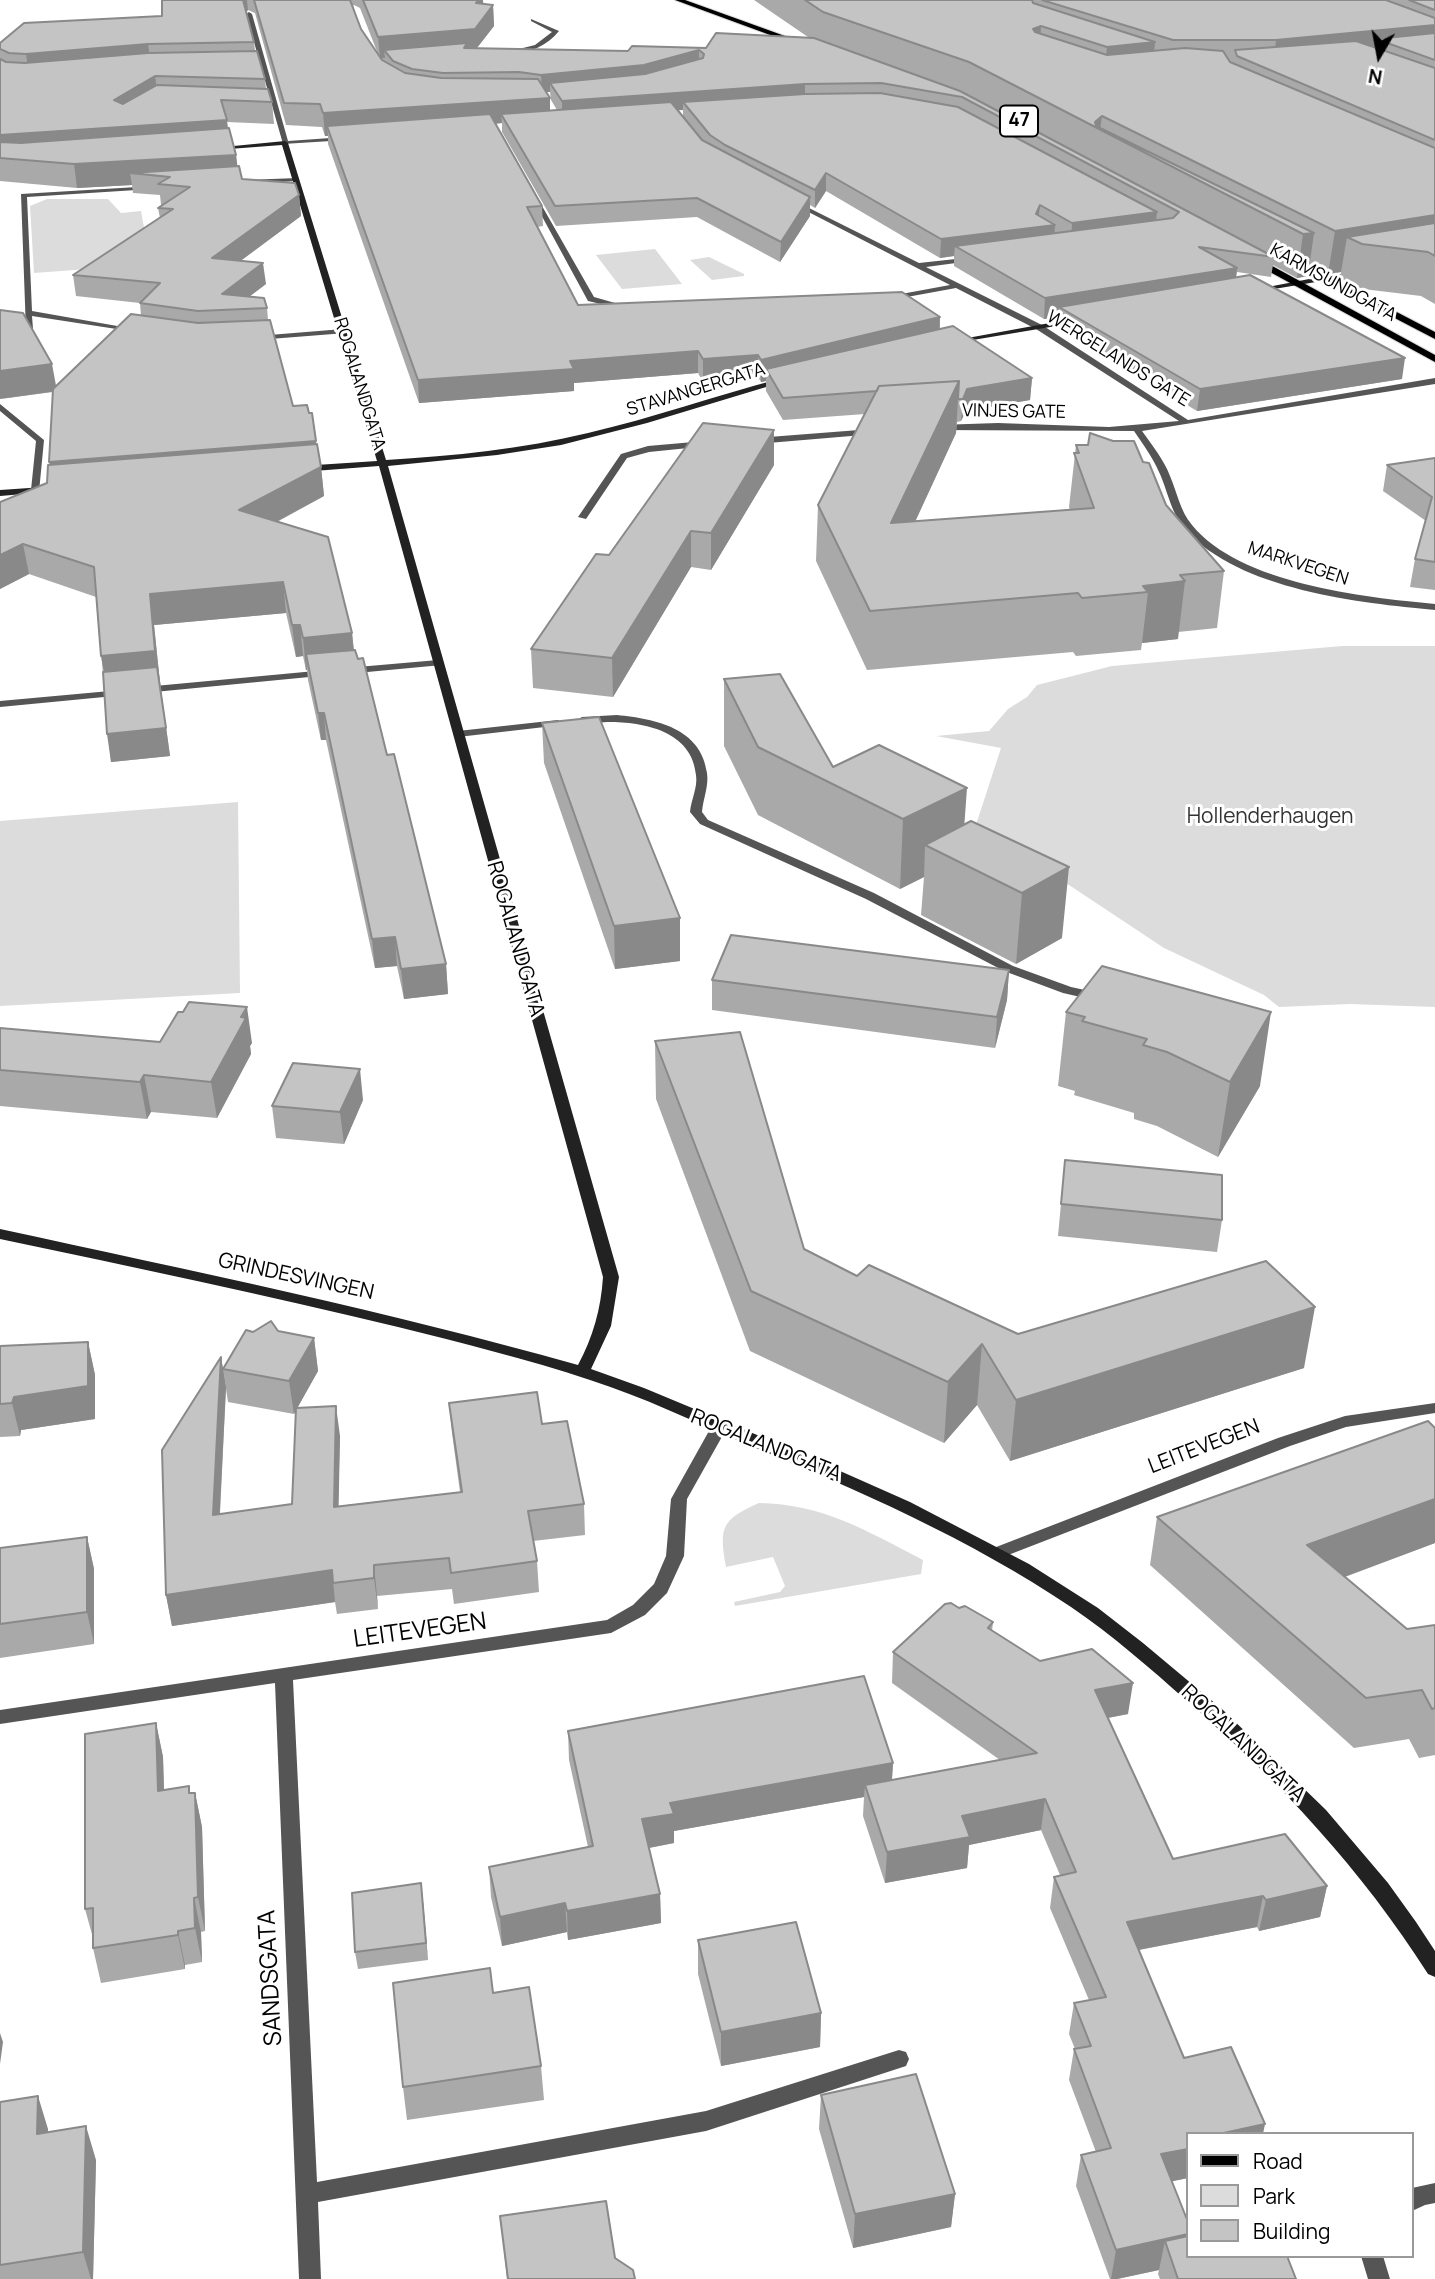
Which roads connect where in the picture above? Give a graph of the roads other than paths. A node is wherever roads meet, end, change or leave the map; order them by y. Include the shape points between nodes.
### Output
1 (678, 0) edge
2 (698, 0) edge
3 (249, 14) edge
4 (533, 20) dead end
5 (506, 54) edge
6 (250, 67) edge
7 (264, 67) junction
8 (261, 106) edge
9 (274, 106) junction
10 (358, 138) edge
11 (285, 143) junction
12 (202, 149) edge
13 (296, 178) junction
14 (242, 182) edge
15 (160, 187) edge
16 (532, 196) edge
17 (784, 197) edge
18 (1239, 251) edge
19 (1277, 253) edge
20 (975, 258) edge
21 (921, 265) junction
22 (1368, 271) edge
23 (1325, 278) junction
24 (1297, 283) junction
25 (959, 285) junction
26 (1251, 291) edge
27 (884, 299) edge
28 (630, 308) edge
29 (30, 313) junction
30 (1092, 318) edge
31 (1039, 327) junction
32 (29, 329) edge
33 (344, 331) junction
34 (152, 332) edge
35 (1435, 336) edge
36 (245, 338) edge
37 (947, 343) edge
38 (1435, 359) edge
39 (797, 377) edge
40 (1435, 381) edge
41 (0, 407) edge
42 (1185, 421) junction
43 (924, 429) edge
44 (1137, 429) junction
45 (888, 431) edge
46 (747, 441) edge
47 (721, 443) edge
48 (382, 463) junction
49 (296, 470) edge
50 (50, 489) edge
51 (36, 490) junction
52 (0, 493) edge
53 (583, 517) dead end
54 (1435, 607) edge
55 (438, 663) junction
56 (0, 704) edge
57 (458, 734) junction
58 (1110, 999) edge
59 (0, 1234) edge
60 (582, 1371) junction
61 (1435, 1408) edge
62 (720, 1426) junction
63 (997, 1553) junction
64 (284, 1675) junction
65 (0, 1717) edge
66 (1435, 1968) edge
67 (899, 2059) dead end
68 (1435, 2193) edge
69 (306, 2194) junction
70 (1414, 2200) edge
71 (1373, 2258) edge
72 (310, 2279) edge
73 (1379, 2279) edge

1 - 2 main road via 808,42
3 - 7 street, ROGALANDGATA
4 - 5 street via 556,31 549,41
6 - 7 street
7 - 9 street, ROGALANDGATA
8 - 9 street
9 - 11 street, ROGALANDGATA
10 - 11 street
11 - 12 street
11 - 13 street, ROGALANDGATA
13 - 14 street
13 - 33 street, ROGALANDGATA
15 - 29 street via 23,195
16 - 28 street via 592,299
17 - 21 street, WERGELANDS GATE
18 - 24 main road, KARMSUNDGATA
19 - 23 main road, KARMSUNDGATA
20 - 21 street
21 - 25 street, WERGELANDS GATE
22 - 23 street
23 - 24 street
23 - 35 main road, KARMSUNDGATA
24 - 26 street
24 - 38 main road, KARMSUNDGATA
25 - 27 street
25 - 31 street, WERGELANDS GATE
29 - 32 street
29 - 34 street
30 - 31 street
31 - 37 street
31 - 42 street, WERGELANDS GATE
33 - 36 street
33 - 48 street, ROGALANDGATA
39 - 48 street, STAVANGERGATA via 559,443
40 - 42 street, WERGELANDS GATE
41 - 51 street via 40,440
42 - 44 street, VINJES GATE
43 - 44 street, VINJES GATE
44 - 54 street, MARKVEGEN via 1156,455 1183,519 1235,560 1319,590
45 - 46 street
47 - 53 street via 648,449 624,456
48 - 49 street, STAVANGERGATA
48 - 55 street, ROGALANDGATA
50 - 51 street
51 - 52 street
55 - 56 street
55 - 57 street, ROGALANDGATA
57 - 58 street via 619,718 673,731 695,751 702,773 696,812 704,822 871,897 1000,965 1044,984
57 - 60 street, ROGALANDGATA via 611,1277 610,1310
59 - 60 street, GRINDESVINGEN via 386,1318
60 - 62 street, ROGALANDGATA
61 - 63 street, LEITEVEGEN via 1345,1422 1284,1442
62 - 63 street, ROGALANDGATA via 835,1473
62 - 64 street, LEITEVEGEN via 678,1499 675,1556 660,1588 639,1610 620,1621 568,1634
63 - 66 street, ROGALANDGATA via 1066,1594 1240,1735 1333,1830 1406,1919
64 - 65 street, LEITEVEGEN
64 - 69 street, SANDSGATA
67 - 69 street via 706,2121
68 - 70 street
69 - 72 street, SANDSGATA
71 - 73 street

